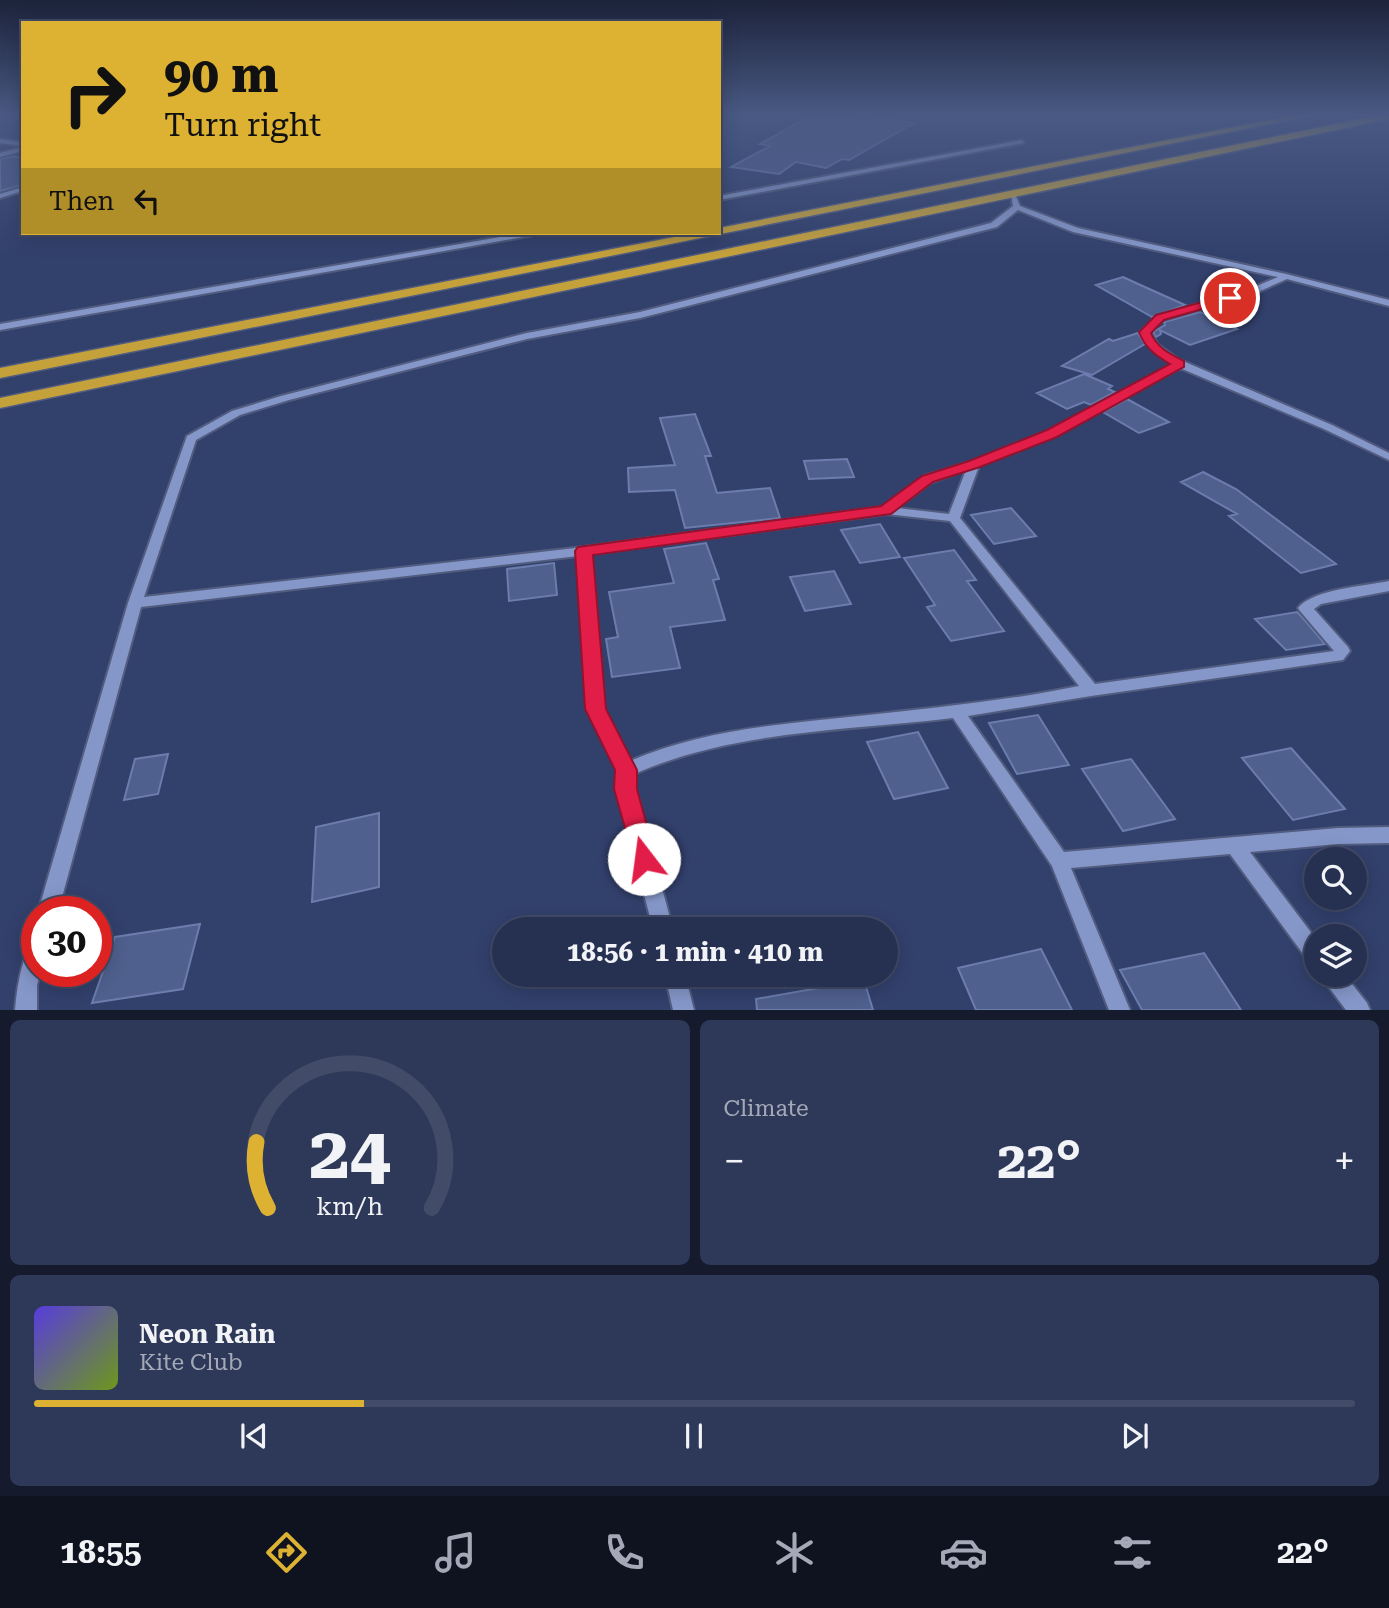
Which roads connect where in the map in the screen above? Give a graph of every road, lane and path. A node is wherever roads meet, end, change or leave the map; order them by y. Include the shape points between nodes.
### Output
1 (918, 161) edge
2 (1077, 161) edge
3 (1190, 161) edge
4 (21, 190) edge
5 (0, 196) edge
6 (721, 198) edge
7 (1015, 201) junction
8 (721, 232) edge
9 (486, 235) edge
10 (523, 235) edge
11 (704, 235) edge
12 (474, 244) junction
13 (1286, 276) junction
14 (1389, 303) edge
15 (0, 327) edge
16 (1180, 364) junction
17 (0, 373) edge
18 (0, 403) edge
19 (1389, 457) edge
20 (974, 464) junction
21 (886, 510) junction
22 (954, 518) junction
23 (584, 551) junction
24 (1389, 586) edge
25 (135, 603) junction
26 (1091, 690) junction
27 (957, 712) junction
28 (626, 770) junction
29 (1389, 835) edge
30 (1234, 845) junction
31 (1059, 861) junction
32 (53, 896) edge
33 (660, 917) edge
34 (1304, 939) edge
35 (27, 987) edge
36 (678, 987) edge
37 (1342, 987) edge
38 (26, 1010) edge
39 (684, 1010) edge
40 (1120, 1010) edge
41 (1360, 1010) edge

1 - 6 street
2 - 8 highway
3 - 7 highway
4 - 5 street
7 - 13 street via 1076,230
7 - 18 highway
7 - 25 street via 994,225 640,315 527,336 236,413 191,438
9 - 12 street
10 - 12 street
11 - 17 highway
12 - 15 street
13 - 14 street
13 - 16 street via 1160,318 1151,325 1145,332 1149,341
16 - 19 street
16 - 20 street via 1052,433
20 - 21 street via 928,479
20 - 22 street
21 - 22 street
21 - 23 street
22 - 26 street
23 - 25 street
23 - 28 street via 596,709
24 - 26 street via 1317,600 1305,608 1343,651 1338,656
25 - 32 street
26 - 27 street
27 - 28 street via 755,732 650,758
27 - 31 street
28 - 33 street via 626,789
29 - 30 street
30 - 31 street
30 - 34 street
31 - 40 street
35 - 38 street
36 - 39 street
37 - 41 street

